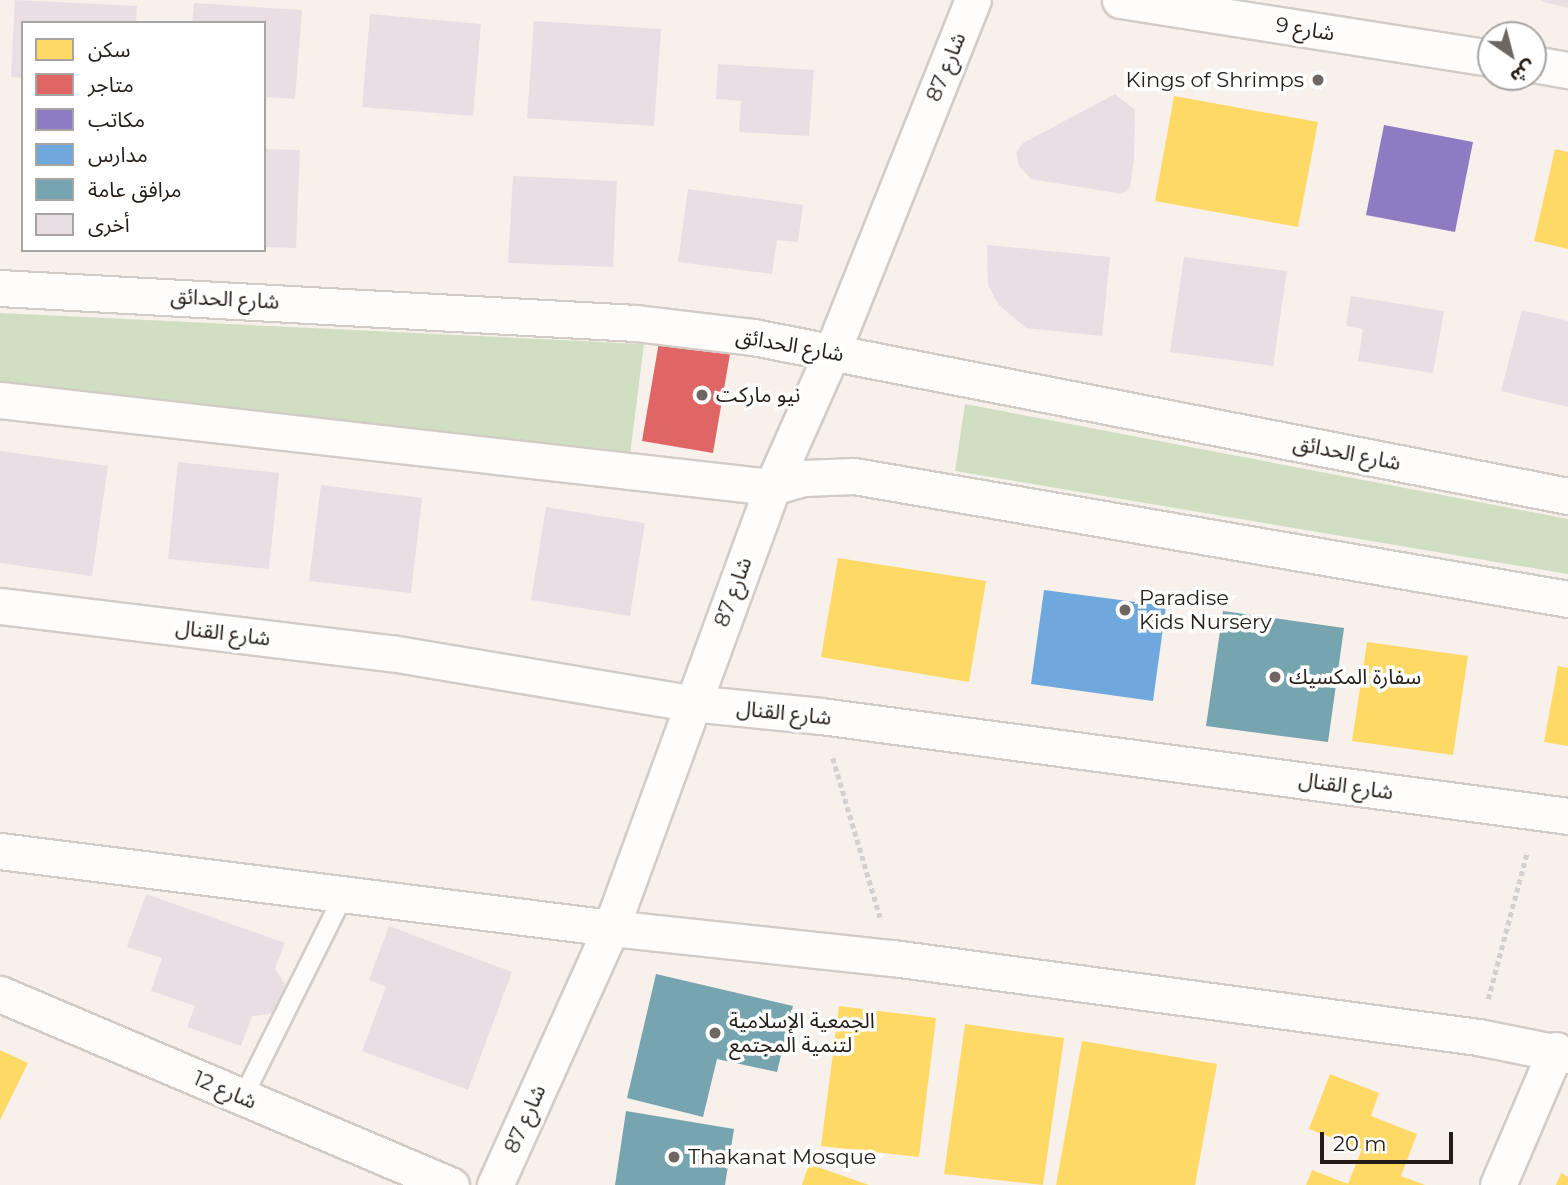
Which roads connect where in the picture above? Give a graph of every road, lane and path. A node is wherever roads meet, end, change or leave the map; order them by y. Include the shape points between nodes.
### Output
1 (973, 0) edge
2 (1120, 0) edge
3 (1477, 56) edge
4 (1547, 66) edge
5 (1568, 70) edge
6 (0, 288) edge
7 (832, 352) junction
8 (0, 400) edge
9 (772, 487) junction
10 (1568, 496) edge
11 (1568, 598) edge
12 (0, 606) edge
13 (691, 703) junction
14 (821, 716) junction
15 (1553, 814) edge
16 (0, 851) edge
17 (344, 894) junction
18 (611, 928) junction
19 (893, 958) junction
20 (0, 994) edge
21 (1478, 1037) junction
22 (1562, 1052) edge
23 (243, 1097) junction
24 (451, 1185) edge
25 (495, 1185) edge
26 (1498, 1185) edge

1 - 7 street, شارع 87
2 - 3 street, شارع 9
4 - 5 street
6 - 7 street, شارع الحدائق via 635,323
7 - 9 street, شارع 87
7 - 10 street, شارع الحدائق
8 - 9 street
9 - 11 street via 803,478 854,476 891,481
9 - 13 street, شارع 87
12 - 13 street, شارع القنال via 391,653
13 - 14 street, شارع القنال
13 - 18 street, شارع 87
14 - 15 street, شارع القنال
14 - 19 path
15 - 21 path
16 - 17 street
17 - 18 street
17 - 23 lane
18 - 19 street
18 - 25 street, شارع 87
19 - 21 street
20 - 23 street, شارع 12
21 - 22 street
22 - 26 street
23 - 24 street, شارع 12

